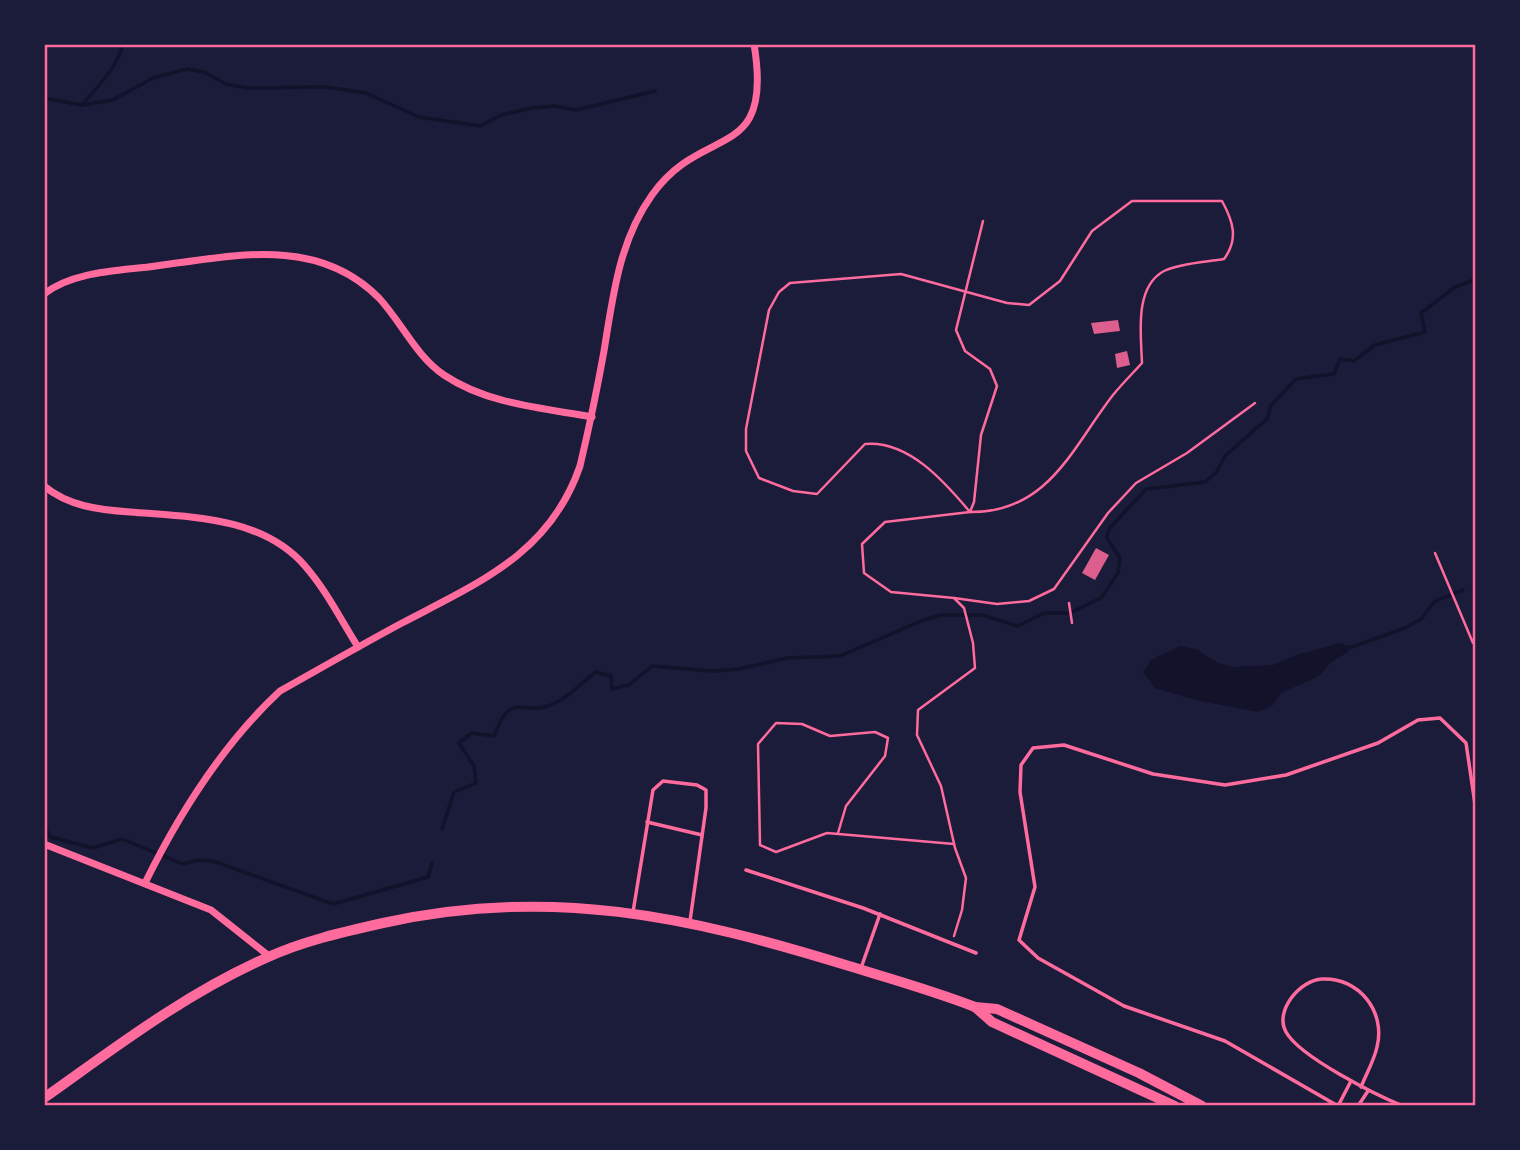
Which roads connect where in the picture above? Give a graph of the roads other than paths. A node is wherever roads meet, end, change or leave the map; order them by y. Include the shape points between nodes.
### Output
1 (754, 44) edge
2 (44, 294) edge
3 (592, 416) junction
4 (44, 486) edge
5 (358, 647) junction
6 (1476, 811) edge
7 (647, 822) junction
8 (702, 835) junction
9 (44, 844) edge
10 (747, 870) dead end
11 (145, 883) junction
12 (632, 913) junction
13 (880, 914) junction
14 (690, 923) junction
15 (976, 953) dead end
16 (269, 957) junction
17 (860, 970) junction
18 (975, 1007) junction
19 (1351, 1081) junction
20 (1361, 1087) junction
21 (1368, 1091) junction
22 (44, 1098) edge
23 (1175, 1106) edge
24 (1202, 1106) edge
25 (1338, 1106) edge
26 (1358, 1106) edge
27 (1403, 1106) edge

1 - 3 street via 760,90 750,119 727,141 693,156 667,176 633,223 616,281
2 - 3 street via 64,281 105,273 254,253 291,255 330,266 366,287 422,356 445,376 479,394
3 - 5 street via 574,485 540,536 500,571
4 - 5 street via 95,510 216,521 275,541 303,564
5 - 11 street via 280,691 255,715 203,787
6 - 25 lane via 1466,743 1440,718 1418,720 1378,743 1286,775 1225,785 1153,774 1064,745 1033,748 1021,765 1020,792 1035,887 1018,940 1038,958 1124,1006 1225,1041
7 - 8 lane
7 - 8 lane via 658,783 697,785 706,790
7 - 12 lane
8 - 14 lane
9 - 11 street
10 - 13 lane
11 - 16 street via 211,909
12 - 14 main road
12 - 16 main road via 524,905 441,910 327,936
13 - 15 lane
13 - 17 lane
14 - 17 main road
16 - 22 main road via 179,1003
17 - 18 main road
18 - 23 main road via 992,1023
18 - 24 main road via 998,1009
19 - 20 lane
19 - 20 lane via 1298,1045 1282,1021 1287,1003 1307,983 1320,978 1360,991 1374,1010 1377,1047
19 - 25 lane
20 - 21 lane
21 - 26 lane
21 - 27 lane

